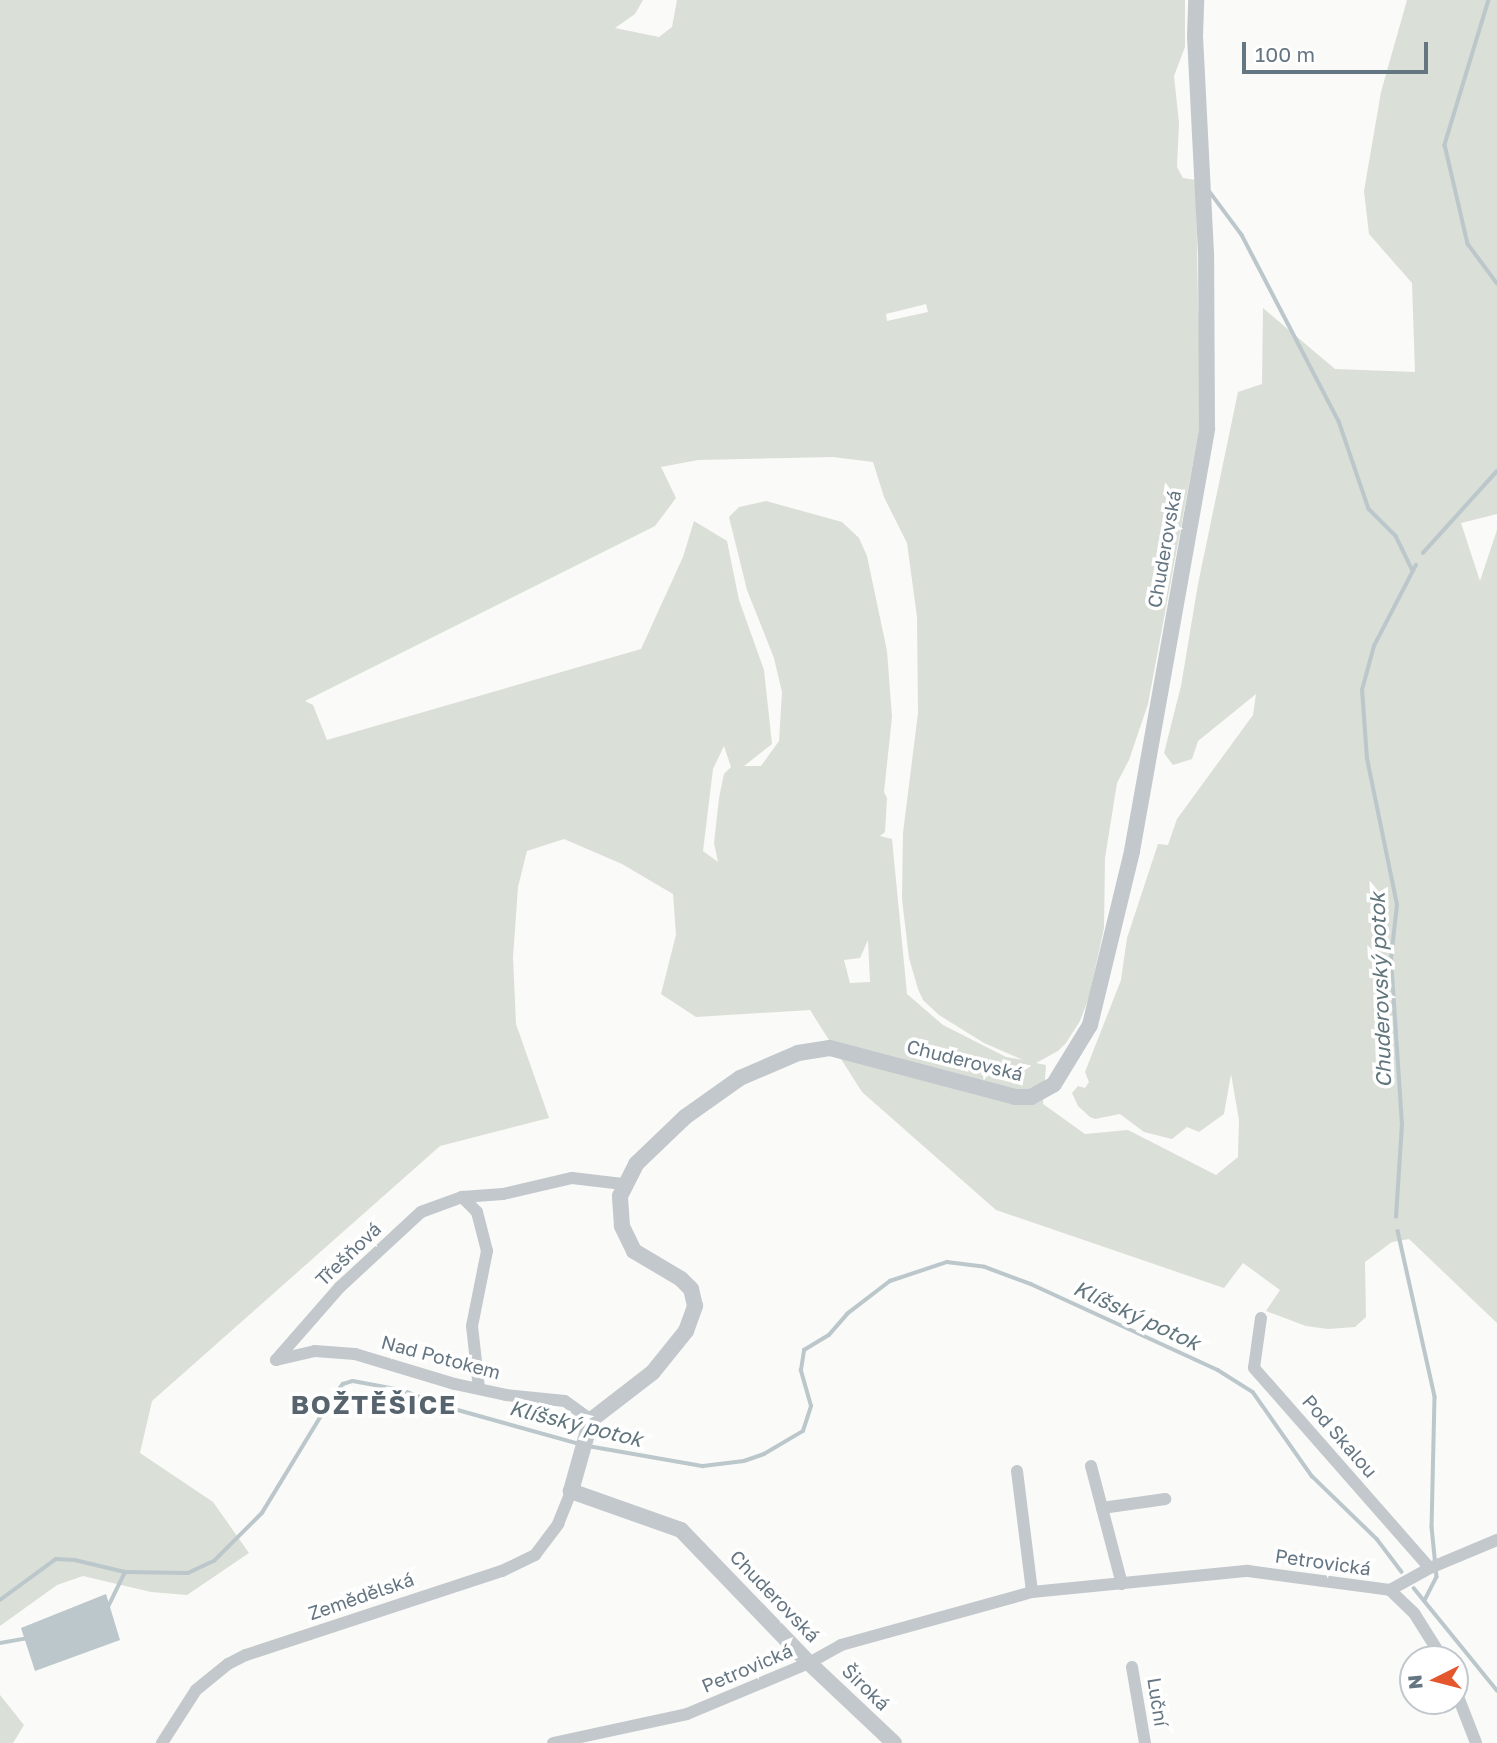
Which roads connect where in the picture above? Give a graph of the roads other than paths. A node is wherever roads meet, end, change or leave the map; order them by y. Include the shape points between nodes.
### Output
1 (1196, 0) edge
2 (623, 1184) junction
3 (462, 1197) junction
4 (1261, 1318) dead end
5 (276, 1360) joint
6 (479, 1388) junction
7 (591, 1420) junction
8 (1091, 1466) dead end
9 (1017, 1471) dead end
10 (571, 1491) junction
11 (1165, 1499) dead end
12 (1102, 1508) junction
13 (1497, 1540) edge
14 (1435, 1566) junction
15 (1122, 1584) junction
16 (1390, 1590) junction
17 (1032, 1592) junction
18 (1434, 1645) edge
19 (809, 1663) junction
20 (1132, 1667) dead end
21 (1465, 1715) edge
22 (601, 1738) edge
23 (162, 1743) edge
24 (553, 1743) edge
25 (894, 1743) edge
26 (1145, 1743) edge
27 (1476, 1743) edge

1 - 2 street, Chuderovská via 1207,429 1132,851 1090,1025 1064,1072 1043,1092 1015,1097 830,1048 798,1053 713,1095 636,1164
2 - 3 street, Třešňová via 572,1178 503,1194
2 - 7 street via 620,1212 626,1240 643,1259 681,1279 691,1289 695,1306 685,1331 653,1372
3 - 5 street, Třešňová via 421,1212 340,1287
3 - 6 street via 477,1212 487,1251 472,1326
4 - 14 street, Pod Skalou via 1254,1368
5 - 6 street, Nad Potokem via 315,1351 355,1354
6 - 7 street, Nad Potokem via 565,1401
7 - 10 street
8 - 12 street
9 - 17 street
10 - 19 street, Chuderovská via 681,1530
10 - 23 street, Zemědělská via 558,1524 536,1555 502,1571 246,1655 197,1690
11 - 12 street
12 - 15 street
13 - 14 street
14 - 16 street
15 - 16 street, Petrovická via 1248,1571
15 - 17 street, Petrovická
16 - 18 street, Petrovická via 1414,1613
17 - 19 street, Petrovická via 841,1644
19 - 22 street, Petrovická via 687,1714
19 - 25 street, Široká
20 - 26 street, Luční
21 - 27 street
22 - 24 street, Petrovická

